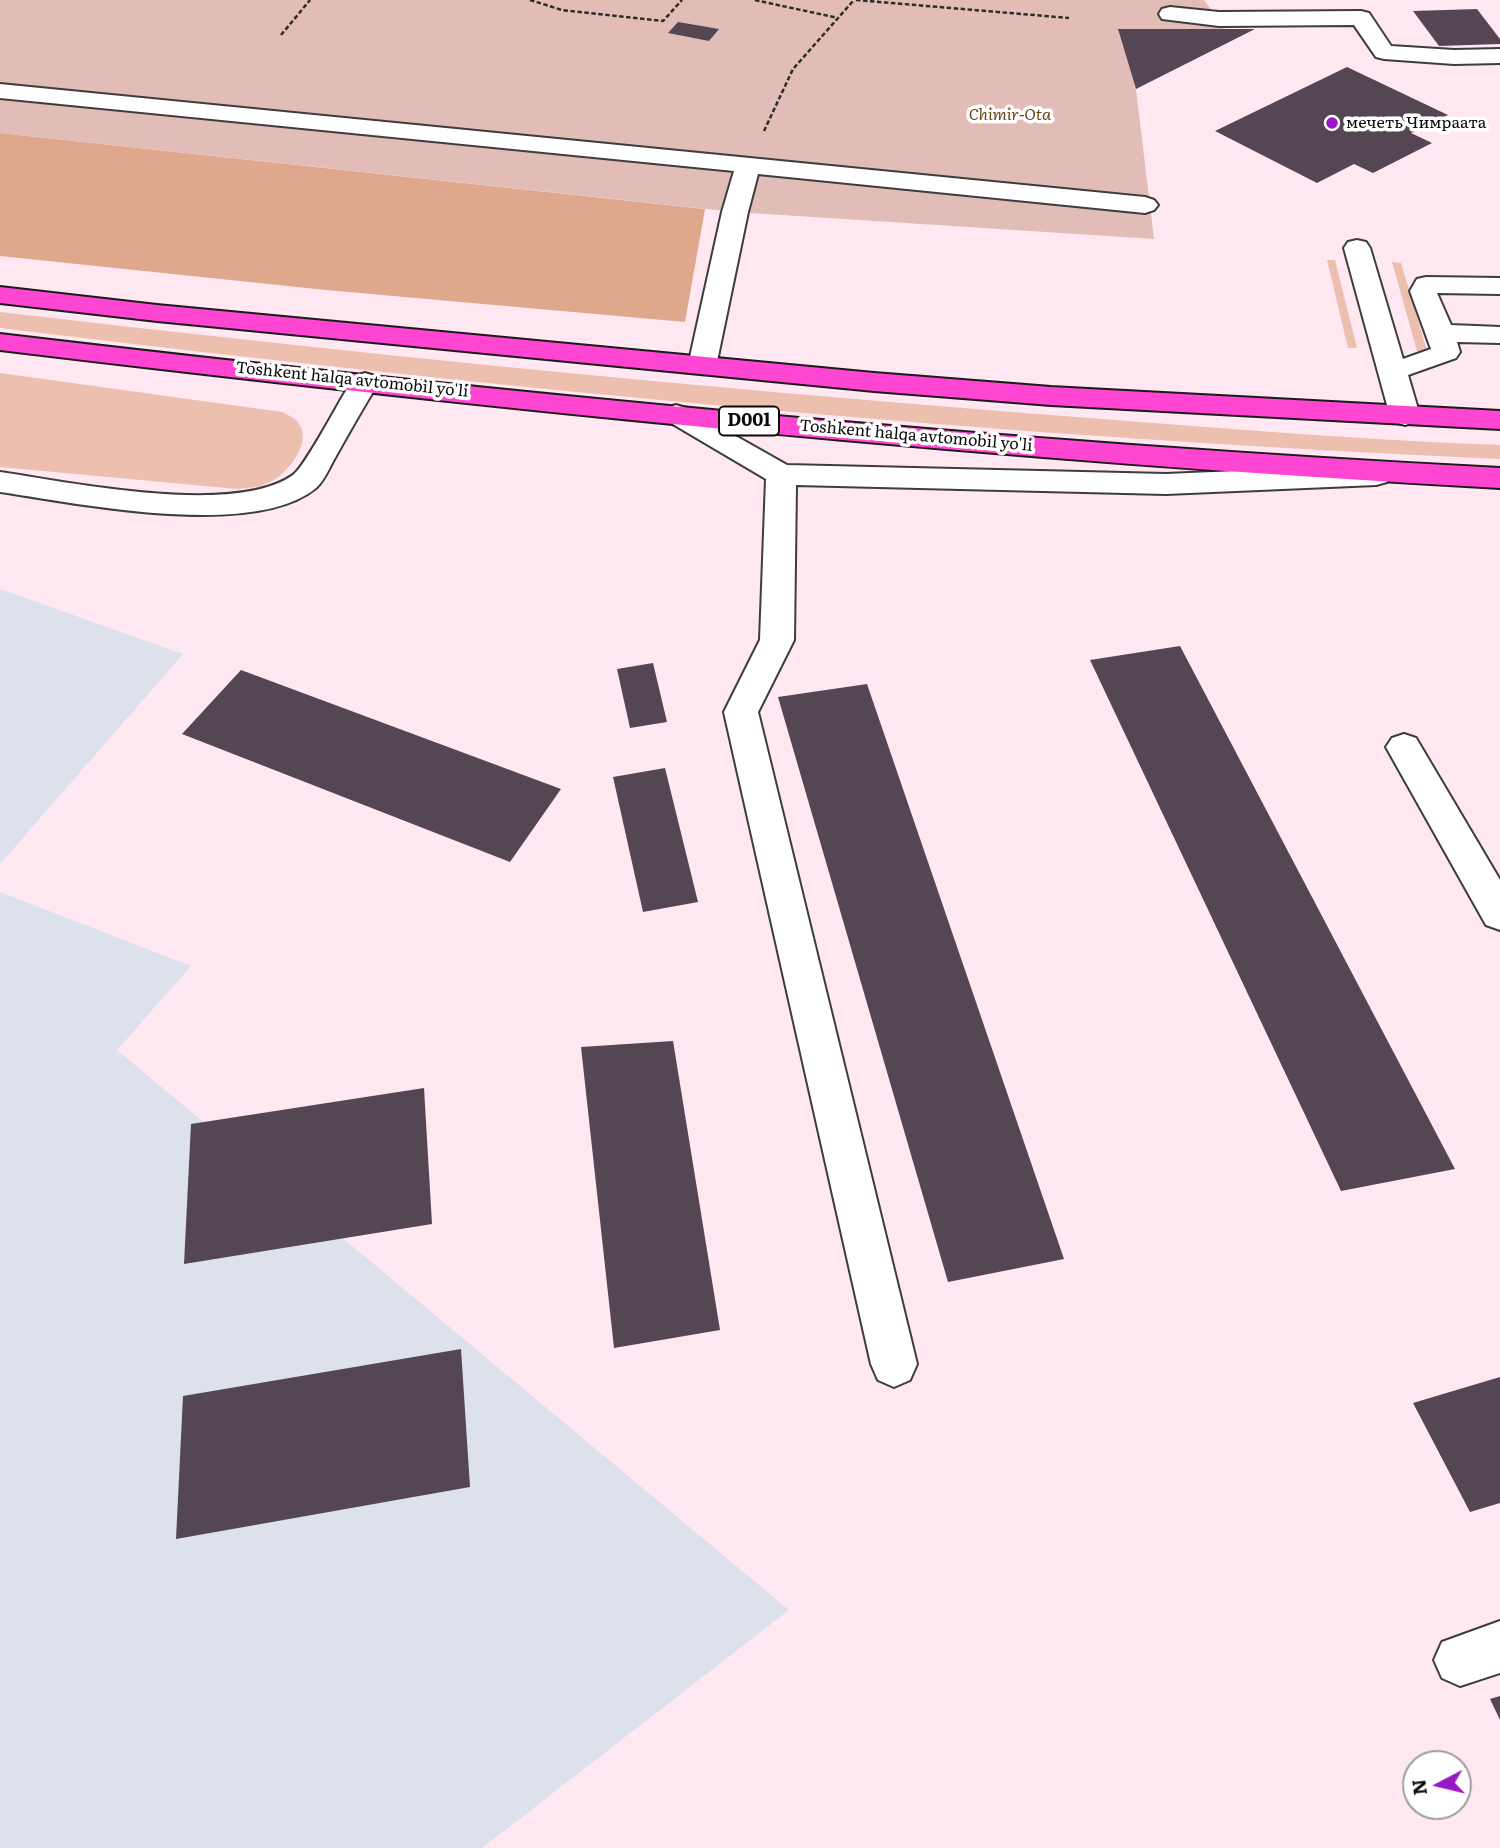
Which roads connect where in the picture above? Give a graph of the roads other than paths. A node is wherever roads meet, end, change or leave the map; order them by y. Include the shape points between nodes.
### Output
1 (1170, 14) dead end
2 (1500, 56) edge
3 (0, 91) edge
4 (748, 164) junction
5 (1145, 205) dead end
6 (1357, 248) dead end
7 (1500, 286) edge
8 (0, 295) edge
9 (1440, 333) junction
10 (1500, 335) edge
11 (0, 342) edge
12 (702, 366) junction
13 (1392, 371) junction
14 (365, 382) junction
15 (676, 414) junction
16 (1405, 416) junction
17 (1500, 420) edge
18 (1406, 474) junction
19 (780, 475) junction
20 (1500, 478) edge
21 (0, 482) edge
22 (1404, 747) dead end
23 (1500, 914) edge
24 (894, 1364) dead end

1 - 2 lane via 1219,19 1360,18 1384,52
3 - 4 lane
4 - 5 lane
4 - 12 lane
6 - 13 lane
7 - 9 lane via 1426,285 1423,291
8 - 12 highway
9 - 10 lane
9 - 13 lane via 1446,352
11 - 14 highway, Toshkent halqa avtomobil yo'li / D001
12 - 16 highway via 1051,396
13 - 16 lane
14 - 15 highway, Toshkent halqa avtomobil yo'li / D001
14 - 21 lane via 306,481 265,500 217,505 128,499
15 - 18 highway, Toshkent halqa avtomobil yo'li / D001
15 - 19 lane
16 - 17 highway
18 - 19 lane via 1166,484
18 - 20 highway, Toshkent halqa avtomobil yo'li / D001
19 - 24 lane via 777,640 741,712
22 - 23 lane

